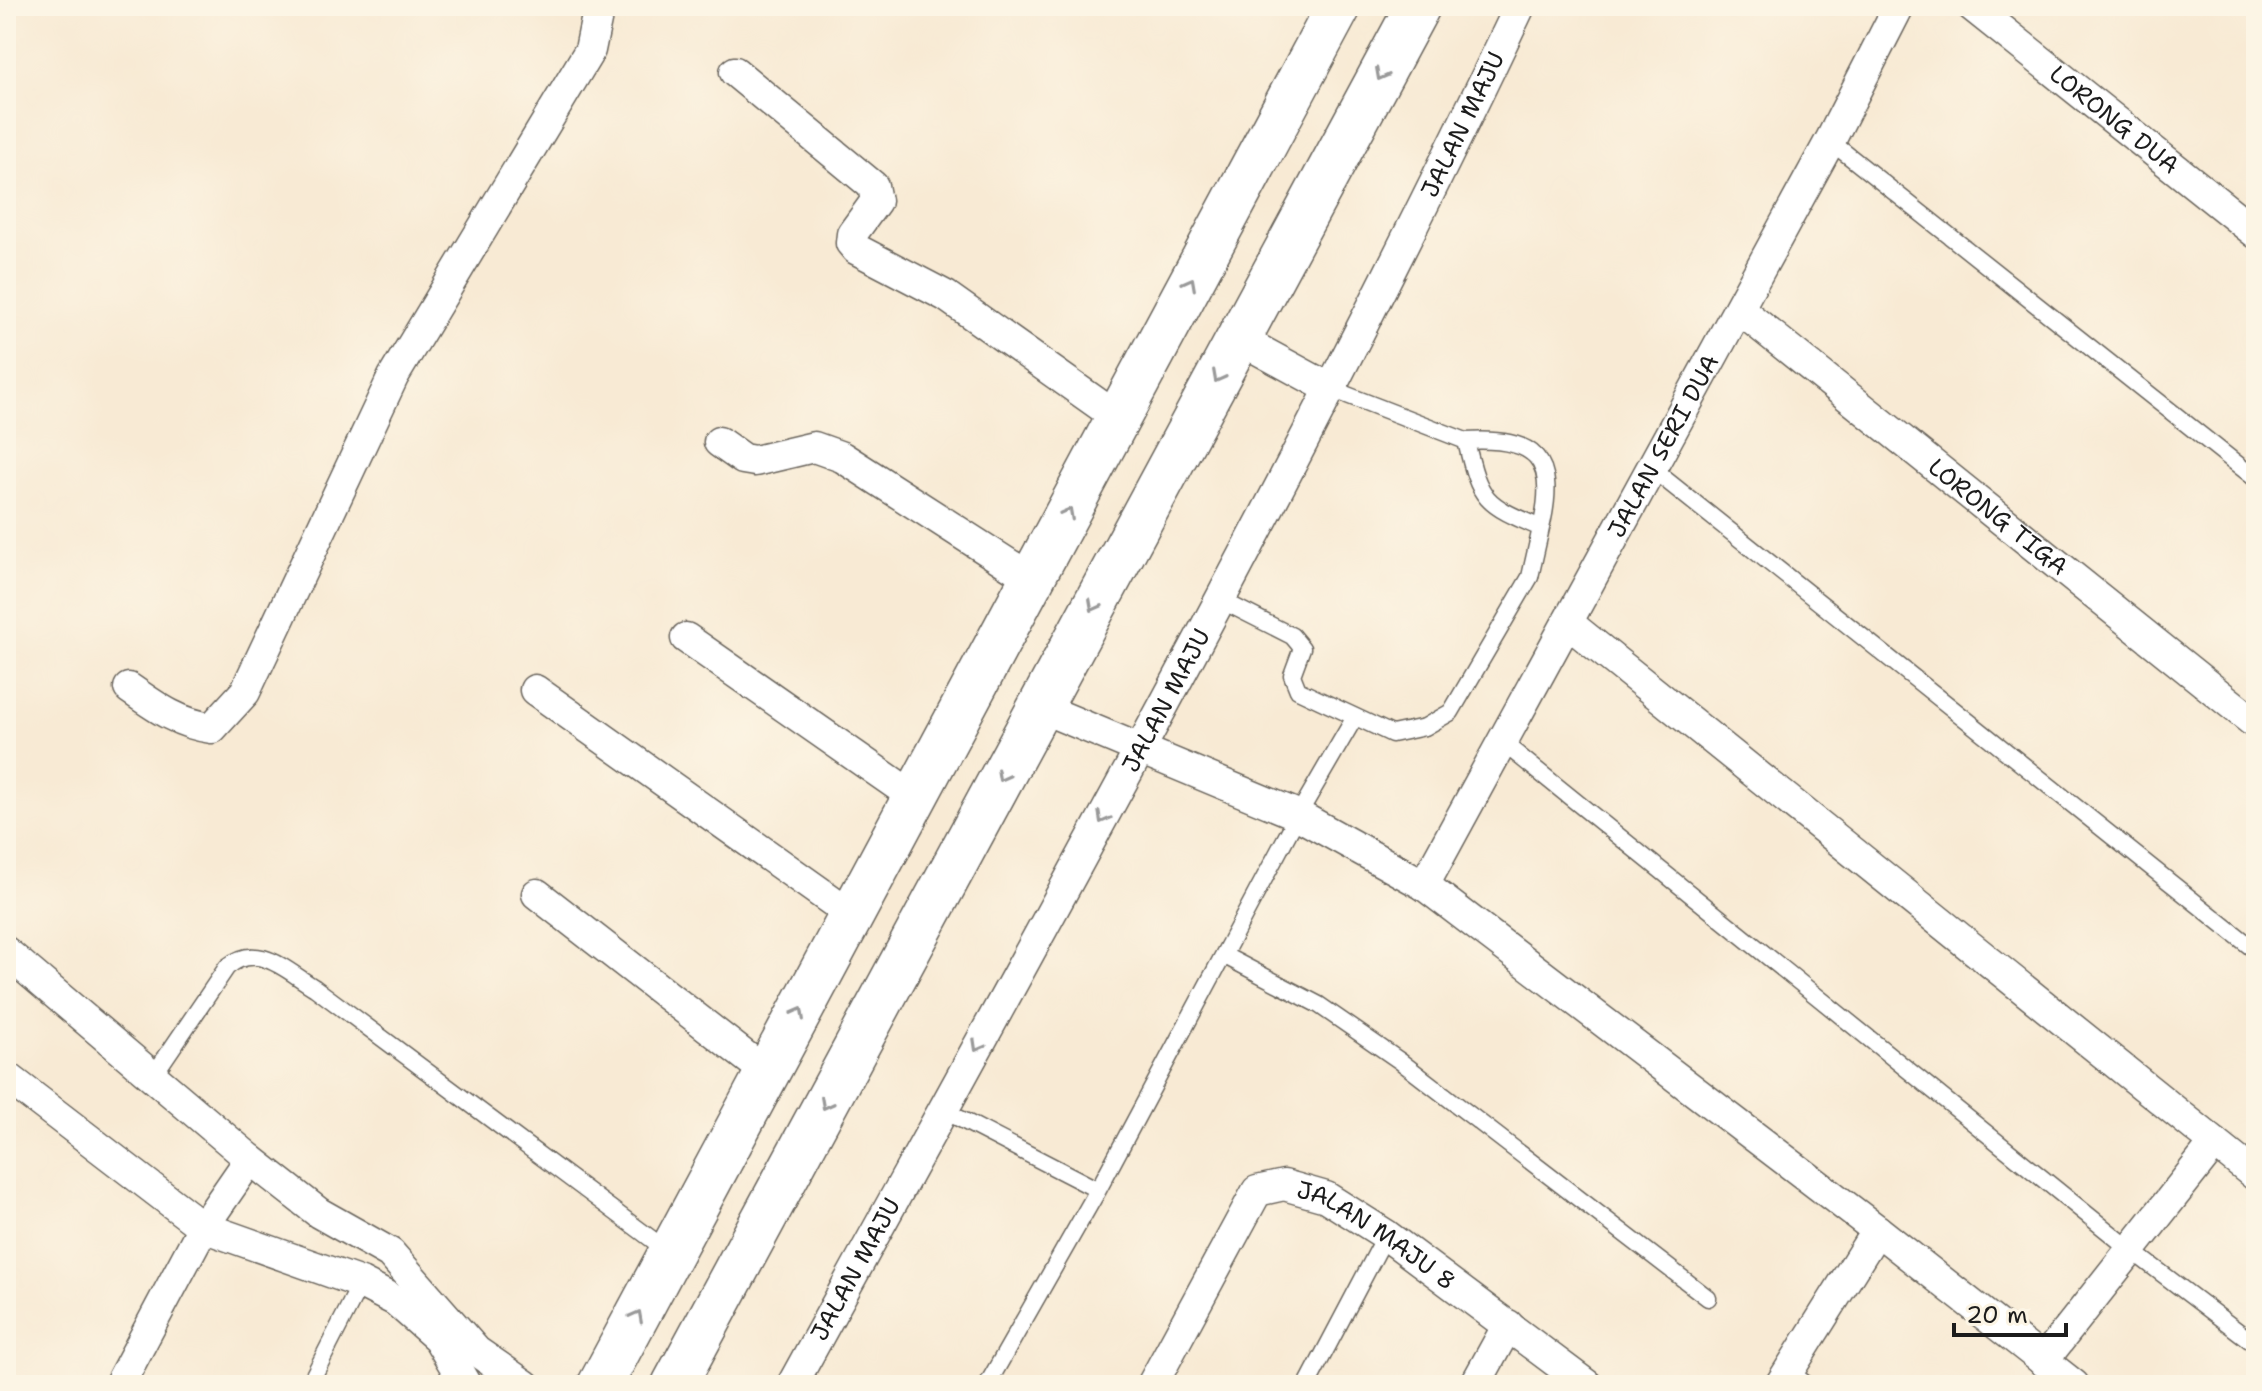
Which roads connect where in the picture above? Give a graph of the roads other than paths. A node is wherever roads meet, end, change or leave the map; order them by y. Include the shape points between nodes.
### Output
1 (599, 6) edge
2 (1339, 6) edge
3 (1418, 6) edge
4 (1520, 6) edge
5 (1899, 6) edge
6 (1972, 6) edge
7 (735, 72) dead end
8 (1830, 141) junction
9 (2256, 233) edge
10 (1739, 309) junction
11 (1239, 339) junction
12 (1329, 388) junction
13 (1118, 418) junction
14 (1466, 441) junction
15 (719, 442) dead end
16 (1651, 468) junction
17 (2256, 479) edge
18 (1541, 528) junction
19 (1035, 573) junction
20 (1219, 599) junction
21 (1568, 623) junction
22 (686, 638) dead end
23 (129, 688) dead end
24 (535, 690) dead end
25 (1039, 707) junction
26 (1355, 717) junction
27 (2256, 724) edge
28 (1502, 742) junction
29 (1140, 750) junction
30 (923, 782) junction
31 (1298, 815) junction
32 (1424, 885) junction
33 (537, 894) dead end
34 (852, 915) junction
35 (2256, 951) edge
36 (6, 952) edge
37 (1225, 956) junction
38 (767, 1073) junction
39 (6, 1076) edge
40 (153, 1076) junction
41 (943, 1110) junction
42 (2215, 1143) junction
43 (250, 1159) junction
44 (2256, 1176) edge
45 (1098, 1190) junction
46 (203, 1227) junction
47 (1877, 1230) junction
48 (1386, 1235) junction
49 (2131, 1250) junction
50 (671, 1253) junction
51 (361, 1283) junction
52 (1708, 1298) dead end
53 (1508, 1325) junction
54 (2256, 1345) edge
55 (2043, 1361) junction
56 (1792, 1380) edge
57 (119, 1385) edge
58 (309, 1385) edge
59 (466, 1385) edge
60 (525, 1385) edge
61 (600, 1385) edge
62 (674, 1385) edge
63 (792, 1385) edge
64 (987, 1385) edge
65 (1152, 1385) edge
66 (1307, 1385) edge
67 (1475, 1385) edge
68 (1587, 1385) edge
69 (2074, 1385) edge

1 - 23 street via 590,50 393,377 245,692 212,728 167,715
13 -> 2 main road
3 -> 11 main road
4 - 12 street, JALAN MAJU via 1425,206
5 - 8 street, JALAN SERI DUA
6 - 9 street, LORONG DUA
7 - 13 street via 873,186 876,201 852,234 856,249 946,296
8 - 10 street, JALAN SERI DUA
8 - 17 lane
10 - 16 street, JALAN SERI DUA
10 - 27 street, LORONG TIGA
11 - 12 street
11 -> 25 main road
12 - 14 lane
12 - 20 street, JALAN MAJU
19 -> 13 main road
14 - 18 lane via 1477,486 1500,511
14 - 18 lane via 1504,439 1524,447 1542,466 1549,494
15 - 19 street via 755,461 814,447 842,457
16 - 21 street, JALAN SERI DUA
16 - 35 lane
18 - 26 lane via 1530,577 1451,712 1425,727 1392,734
19 - 25 main road via 1014,646 1015,659
19 - 30 main road
20 - 26 lane via 1292,636 1302,648 1292,675 1298,690
20 - 29 street, JALAN MAJU
21 - 28 street, JALAN SERI DUA
21 - 42 street
22 - 30 street
24 - 34 street
25 - 29 street
25 - 30 main road via 987,701
25 -> 62 main road
26 - 31 lane
28 - 32 street, JALAN SERI DUA
28 - 49 lane
29 - 31 street
29 -> 41 street, JALAN MAJU
30 - 34 main road
31 - 32 street
31 - 37 lane
32 - 47 street
33 - 38 street
38 -> 34 main road
36 - 40 street
37 - 45 lane
37 - 52 lane via 1319,1005 1400,1061
38 - 50 main road
39 - 46 street
40 - 43 street
40 - 50 lane via 227,967 241,955 259,955 315,988
41 - 45 lane
41 - 63 street, JALAN MAJU
42 - 44 street
42 - 49 street
43 - 46 street
43 - 60 street via 319,1213 390,1253 476,1351
45 - 64 lane
46 - 51 street
46 - 57 street
47 - 55 street
47 - 56 street
48 - 53 street, JALAN MAJU 8
48 - 65 street, JALAN MAJU 8 via 1326,1197 1284,1185 1257,1191
48 - 66 lane
49 - 54 lane
49 - 55 street
61 -> 50 main road
51 - 58 lane
51 - 59 street via 396,1301 438,1338
53 - 67 street
53 - 68 street, JALAN MAJU 8
55 - 69 street

